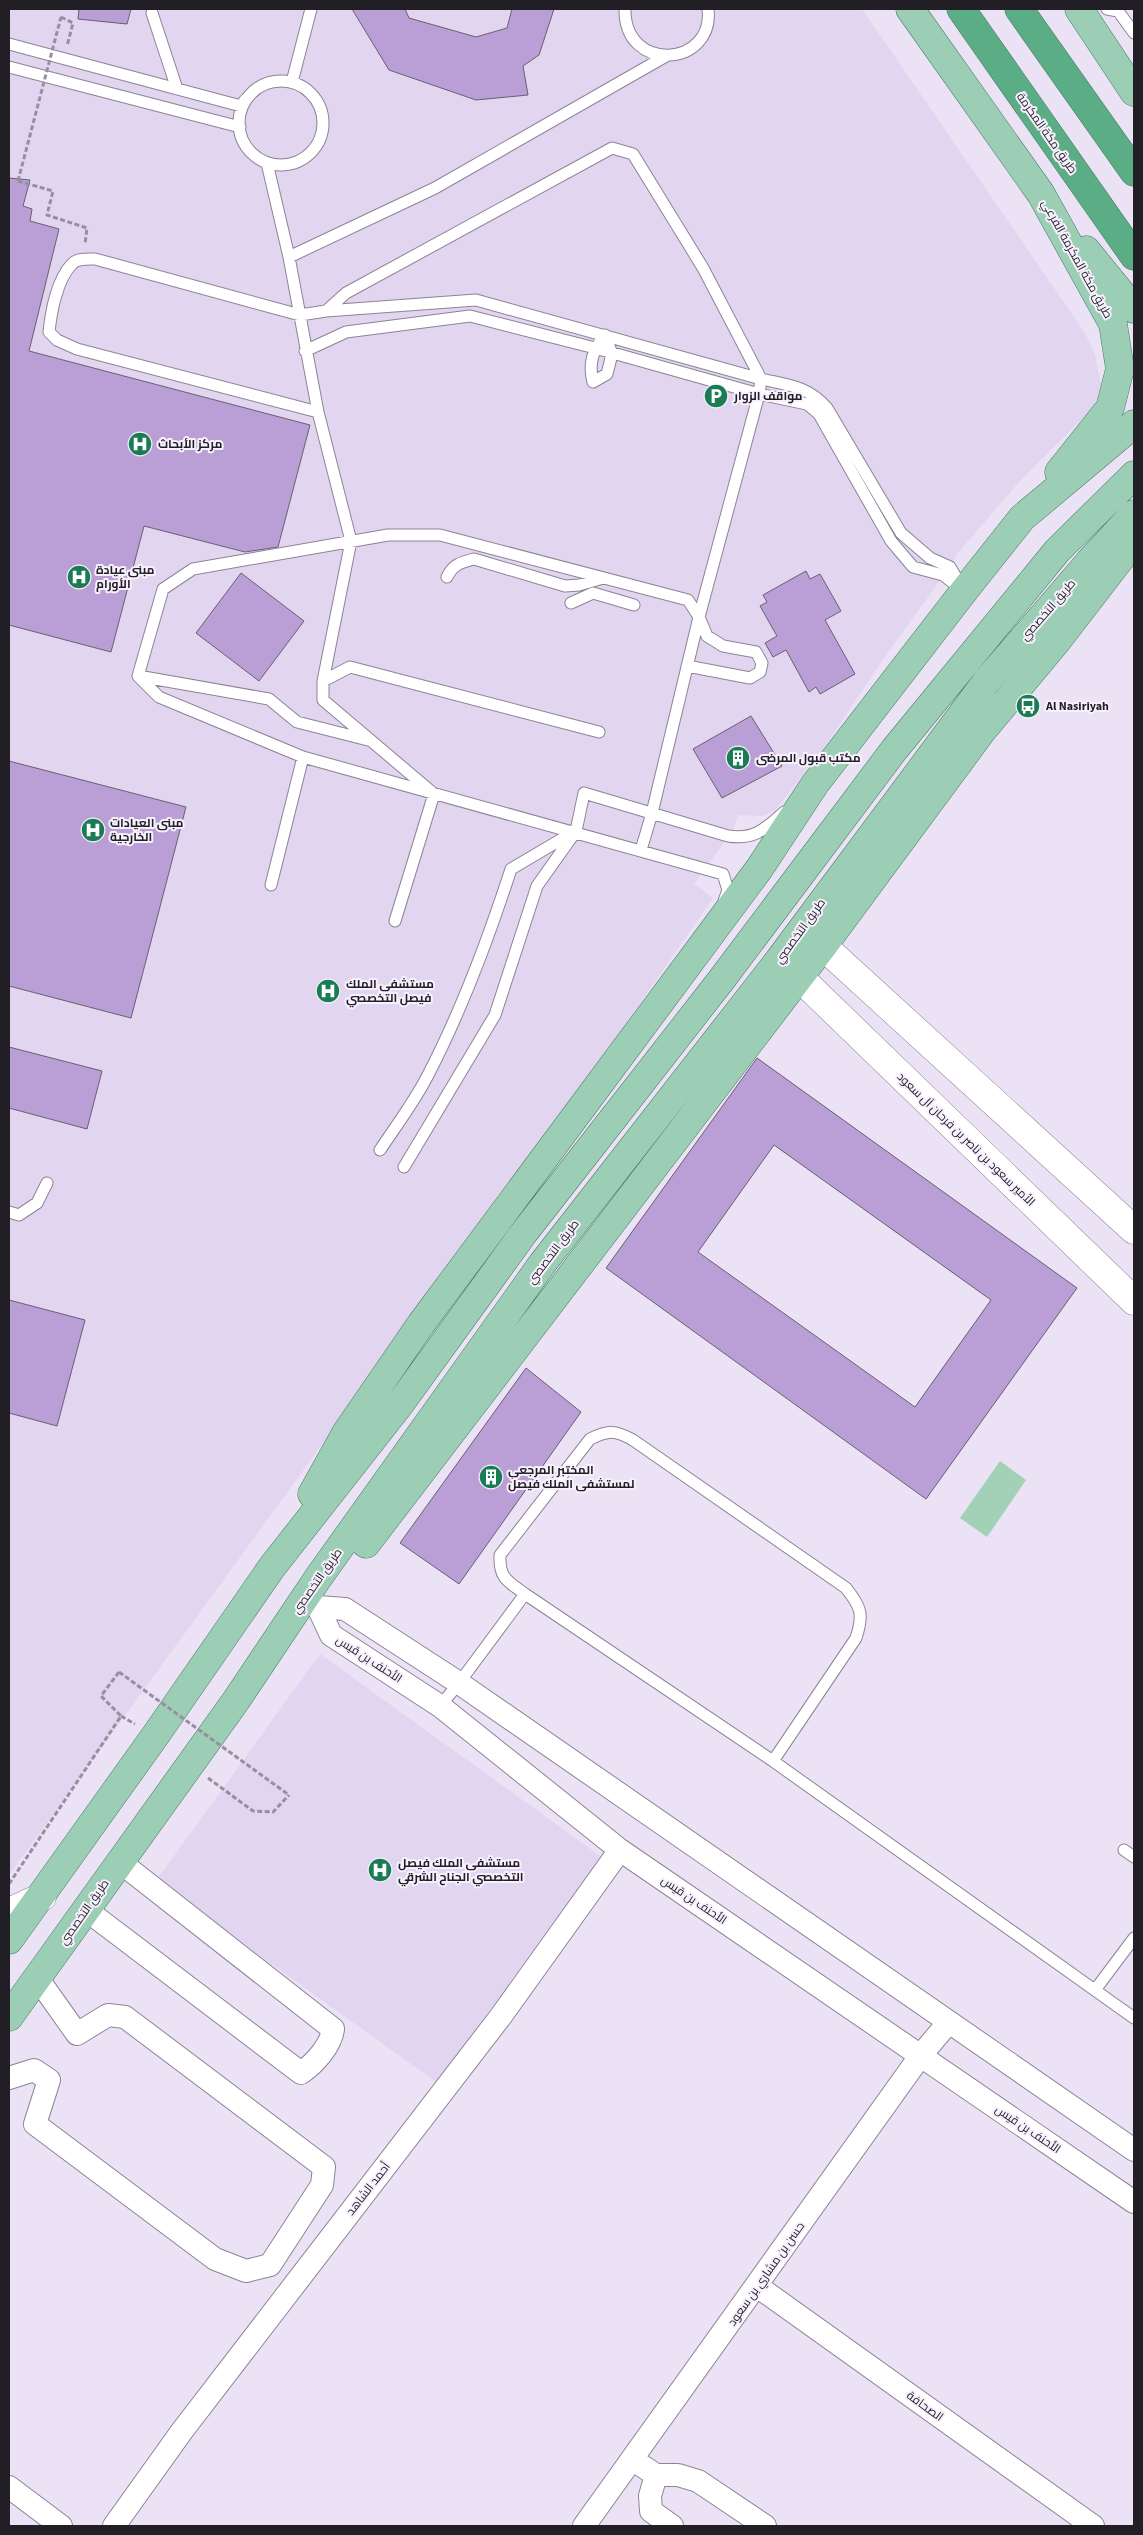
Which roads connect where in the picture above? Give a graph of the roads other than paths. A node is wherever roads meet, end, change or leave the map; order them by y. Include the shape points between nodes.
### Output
1 (311, 9) edge
2 (625, 9) edge
3 (708, 9) edge
4 (910, 9) edge
5 (961, 9) edge
6 (1019, 9) edge
7 (1079, 9) edge
8 (1107, 9) edge
9 (152, 13) dead end
10 (1134, 33) edge
11 (9, 44) edge
12 (666, 56) junction
13 (9, 67) edge
14 (292, 82) junction
15 (177, 89) junction
16 (1134, 92) edge
17 (251, 93) junction
18 (240, 127) junction
19 (267, 163) junction
20 (1134, 172) edge
21 (1041, 194) junction
22 (1134, 256) edge
23 (290, 257) junction
24 (1134, 309) edge
25 (326, 311) junction
26 (300, 315) junction
27 (605, 335) junction
28 (595, 348) junction
29 (305, 351) junction
30 (612, 354) junction
31 (761, 379) junction
32 (759, 394) junction
33 (318, 412) junction
34 (1134, 424) edge
35 (1134, 474) edge
36 (1134, 514) edge
37 (1022, 518) junction
38 (351, 541) junction
39 (1134, 541) edge
40 (447, 576) dead end
41 (603, 578) junction
42 (964, 590) junction
43 (571, 603) dead end
44 (634, 605) dead end
45 (699, 617) junction
46 (687, 666) junction
47 (138, 676) junction
48 (323, 681) junction
49 (598, 732) dead end
50 (371, 741) junction
51 (303, 757) junction
52 (815, 784) junction
53 (434, 794) junction
54 (652, 813) junction
55 (576, 831) junction
56 (641, 850) junction
57 (271, 885) dead end
58 (395, 921) dead end
59 (709, 935) junction
60 (823, 946) junction
61 (799, 977) junction
62 (380, 1150) dead end
63 (404, 1167) dead end
64 (47, 1183) dead end
65 (9, 1212) edge
66 (1134, 1230) edge
67 (1134, 1301) edge
68 (272, 1567) junction
69 (525, 1594) junction
70 (318, 1608) junction
71 (459, 1683) junction
72 (235, 1702) junction
73 (440, 1706) junction
74 (774, 1761) junction
75 (620, 1850) junction
76 (1124, 1850) dead end
77 (1134, 1857) edge
78 (120, 1862) junction
79 (42, 1897) junction
80 (85, 1909) junction
81 (9, 1912) edge
82 (1134, 1938) edge
83 (9, 1940) edge
84 (38, 1979) junction
85 (1095, 1990) junction
86 (9, 2017) edge
87 (1134, 2018) edge
88 (948, 2022) junction
89 (921, 2055) junction
90 (9, 2078) edge
91 (1134, 2150) edge
92 (1134, 2202) edge
93 (757, 2286) junction
94 (633, 2460) junction
95 (656, 2475) junction
96 (9, 2488) edge
97 (61, 2526) edge
98 (114, 2526) edge
99 (584, 2526) edge
100 (672, 2526) edge
101 (765, 2526) edge
102 (1093, 2526) edge

1 - 14 lane
2 - 12 lane via 626,25 632,38 653,54
3 - 12 lane via 706,28 700,39 679,54
4 - 21 main road, طريق مكة المكرمة الفرعي
5 - 22 highway, طريق مكة المكرمة
6 - 20 highway
7 - 16 main road
8 - 10 lane via 1118,11
9 - 15 lane
11 - 15 lane
12 - 23 lane via 435,188
13 - 18 lane
14 - 17 lane via 277,81
14 - 19 lane via 315,99 322,117 321,137 305,158 293,164
15 - 17 lane via 241,106
17 - 18 lane via 242,105
18 - 19 lane via 246,147
19 - 23 lane
21 - 24 main road
21 - 37 main road, طريق مكة المكرمة الفرعي via 1113,324 1120,369 1110,408
23 - 26 lane
25 - 26 lane
25 - 27 lane via 476,300
25 - 31 lane via 346,293 612,148 633,154 703,268
26 - 29 lane
26 - 33 lane via 95,259 82,259 72,263 51,309 49,332 57,340 77,349
27 - 28 lane
27 - 30 lane
27 - 31 lane
28 - 29 lane via 470,316 346,332
28 - 30 lane
28 - 30 lane via 589,368 593,382 608,374
29 - 33 lane
30 - 32 lane
31 - 32 lane
31 - 42 lane via 808,390 818,397 901,533 930,558 950,567
32 - 42 lane via 807,404 819,414 891,541 913,567 943,575
32 - 45 lane
33 - 38 lane
34 - 37 main road
35 - 37 main road via 1129,468 1118,466
35 - 68 main road via 1057,551 894,750 722,979 523,1234 400,1404
36 - 72 main road, طريق التخصصي via 986,682 779,960 542,1264 318,1578
37 - 42 main road
38 - 41 lane via 388,535 440,535
38 - 47 lane via 193,569 163,589
38 - 48 lane
39 - 60 main road via 982,731
40 - 41 lane via 460,562 474,559 565,586
41 - 45 lane via 688,600
42 - 52 main road
43 - 44 lane via 593,593
45 - 46 lane
45 - 46 lane via 707,636 723,646 756,652 762,663 760,672 750,678
46 - 54 lane
47 - 50 lane via 269,699 296,722
47 - 51 lane via 159,697
48 - 49 lane via 350,667
48 - 50 lane via 323,700
50 - 53 lane
51 - 53 lane
51 - 57 lane
52 - 54 lane via 766,829 744,839
52 - 59 main road via 760,869
53 - 55 lane
53 - 58 lane
54 - 55 lane via 584,793
54 - 56 lane
55 - 56 lane
55 - 62 lane via 511,869 472,982 426,1078
55 - 63 lane via 537,886 495,1015
56 - 59 lane via 723,874 728,890
59 - 68 main road via 421,1324 346,1433
60 - 61 main road
60 - 66 street
61 - 67 street, الأمير سعود بن ناصر بن فرحان آل سعود
61 - 70 main road
64 - 65 lane via 37,1203 19,1215
68 - 79 main road
69 - 71 lane
69 - 74 lane
69 - 74 lane via 506,1580 500,1569 500,1555 590,1439 604,1432 618,1432 633,1440 846,1588 858,1604 862,1621 856,1638
70 - 71 street via 345,1609
70 - 72 main road
70 - 73 street, الأحنف بن قيس via 331,1635
71 - 73 lane
71 - 88 street
72 - 78 main road, طريق التخصصي
73 - 75 street, الأحنف بن قيس
74 - 85 lane
75 - 89 street, الأحنف بن قيس
75 - 98 street, أحمد الشاهد via 501,2016 182,2431
76 - 77 lane
78 - 80 main road, طريق التخصصي
78 - 80 street via 333,2030 332,2037 311,2066 301,2073
79 - 81 street
79 - 83 main road
80 - 84 main road, طريق التخصصي
82 - 85 lane
84 - 86 main road, طريق التخصصي
84 - 90 street via 76,2034 108,2015 125,2017 324,2168 322,2185 270,2264 246,2271 215,2260 35,2124 49,2080 34,2070
85 - 87 lane
88 - 89 street, حسن بن مشاري بن سعود
88 - 91 street
89 - 92 street, الأحنف بن قيس
89 - 93 street, حسن بن مشاري بن سعود
93 - 94 street, حسن بن مشاري بن سعود
93 - 102 street, الصحافة
94 - 95 street
94 - 99 street, حسن بن مشاري بن سعود
95 - 100 street via 650,2496 651,2511
95 - 101 street via 678,2475 698,2481
96 - 97 street

